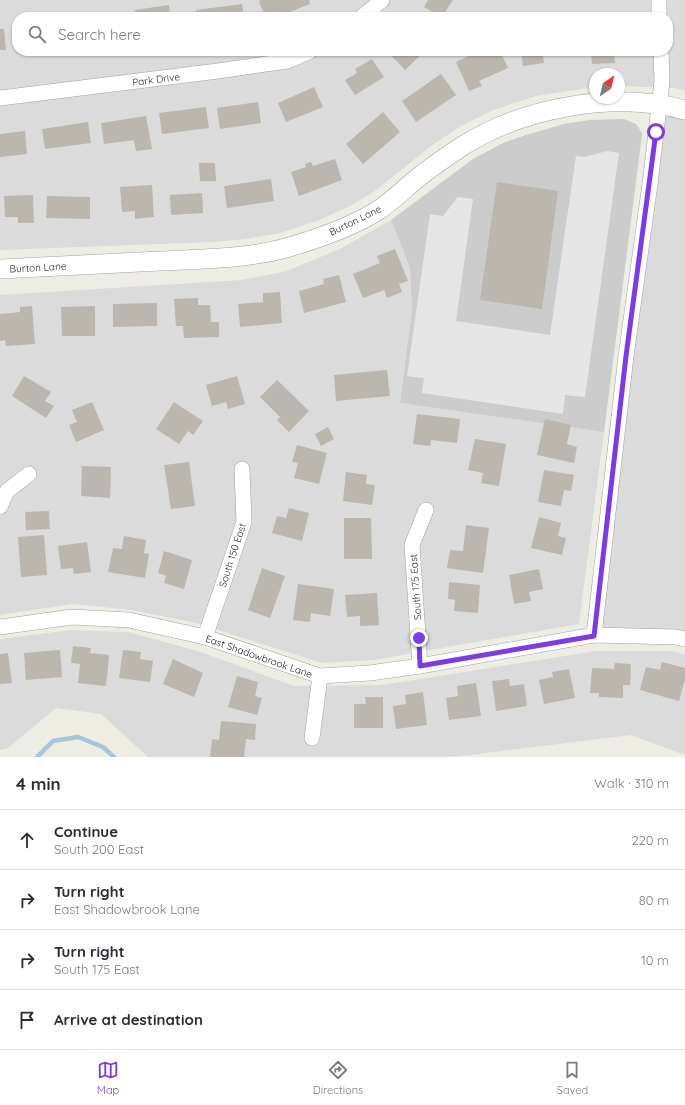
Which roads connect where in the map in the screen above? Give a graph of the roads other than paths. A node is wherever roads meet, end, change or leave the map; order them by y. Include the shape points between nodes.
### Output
1 (382, 0) edge
2 (659, 0) edge
3 (368, 12) edge
4 (659, 12) edge
5 (298, 56) edge
6 (661, 56) edge
7 (0, 98) edge
8 (659, 104) junction
9 (685, 110) edge
10 (0, 269) edge
11 (242, 469) dead end
12 (29, 474) dead end
13 (0, 507) edge
14 (426, 510) dead end
15 (0, 627) edge
16 (594, 636) junction
17 (205, 638) junction
18 (685, 639) edge
19 (420, 666) junction
20 (320, 676) junction
21 (312, 738) dead end

1 - 3 street
2 - 4 street
5 - 7 street, Park Drive via 287,61 218,71
6 - 8 street
8 - 9 street, Burton Lane
8 - 10 street, Burton Lane via 594,104 554,109 514,120 466,145 421,175 378,211 336,231 286,248 240,257
8 - 16 street via 626,356
11 - 17 street, South 150 East via 244,522
12 - 13 street via 8,491
14 - 19 street, South 175 East via 412,545
15 - 17 street, East Shadowbrook Lane via 72,617 129,620
16 - 18 street, East Shadowbrook Lane
16 - 19 street, East Shadowbrook Lane
17 - 20 street, East Shadowbrook Lane
19 - 20 street, East Shadowbrook Lane
20 - 21 street

